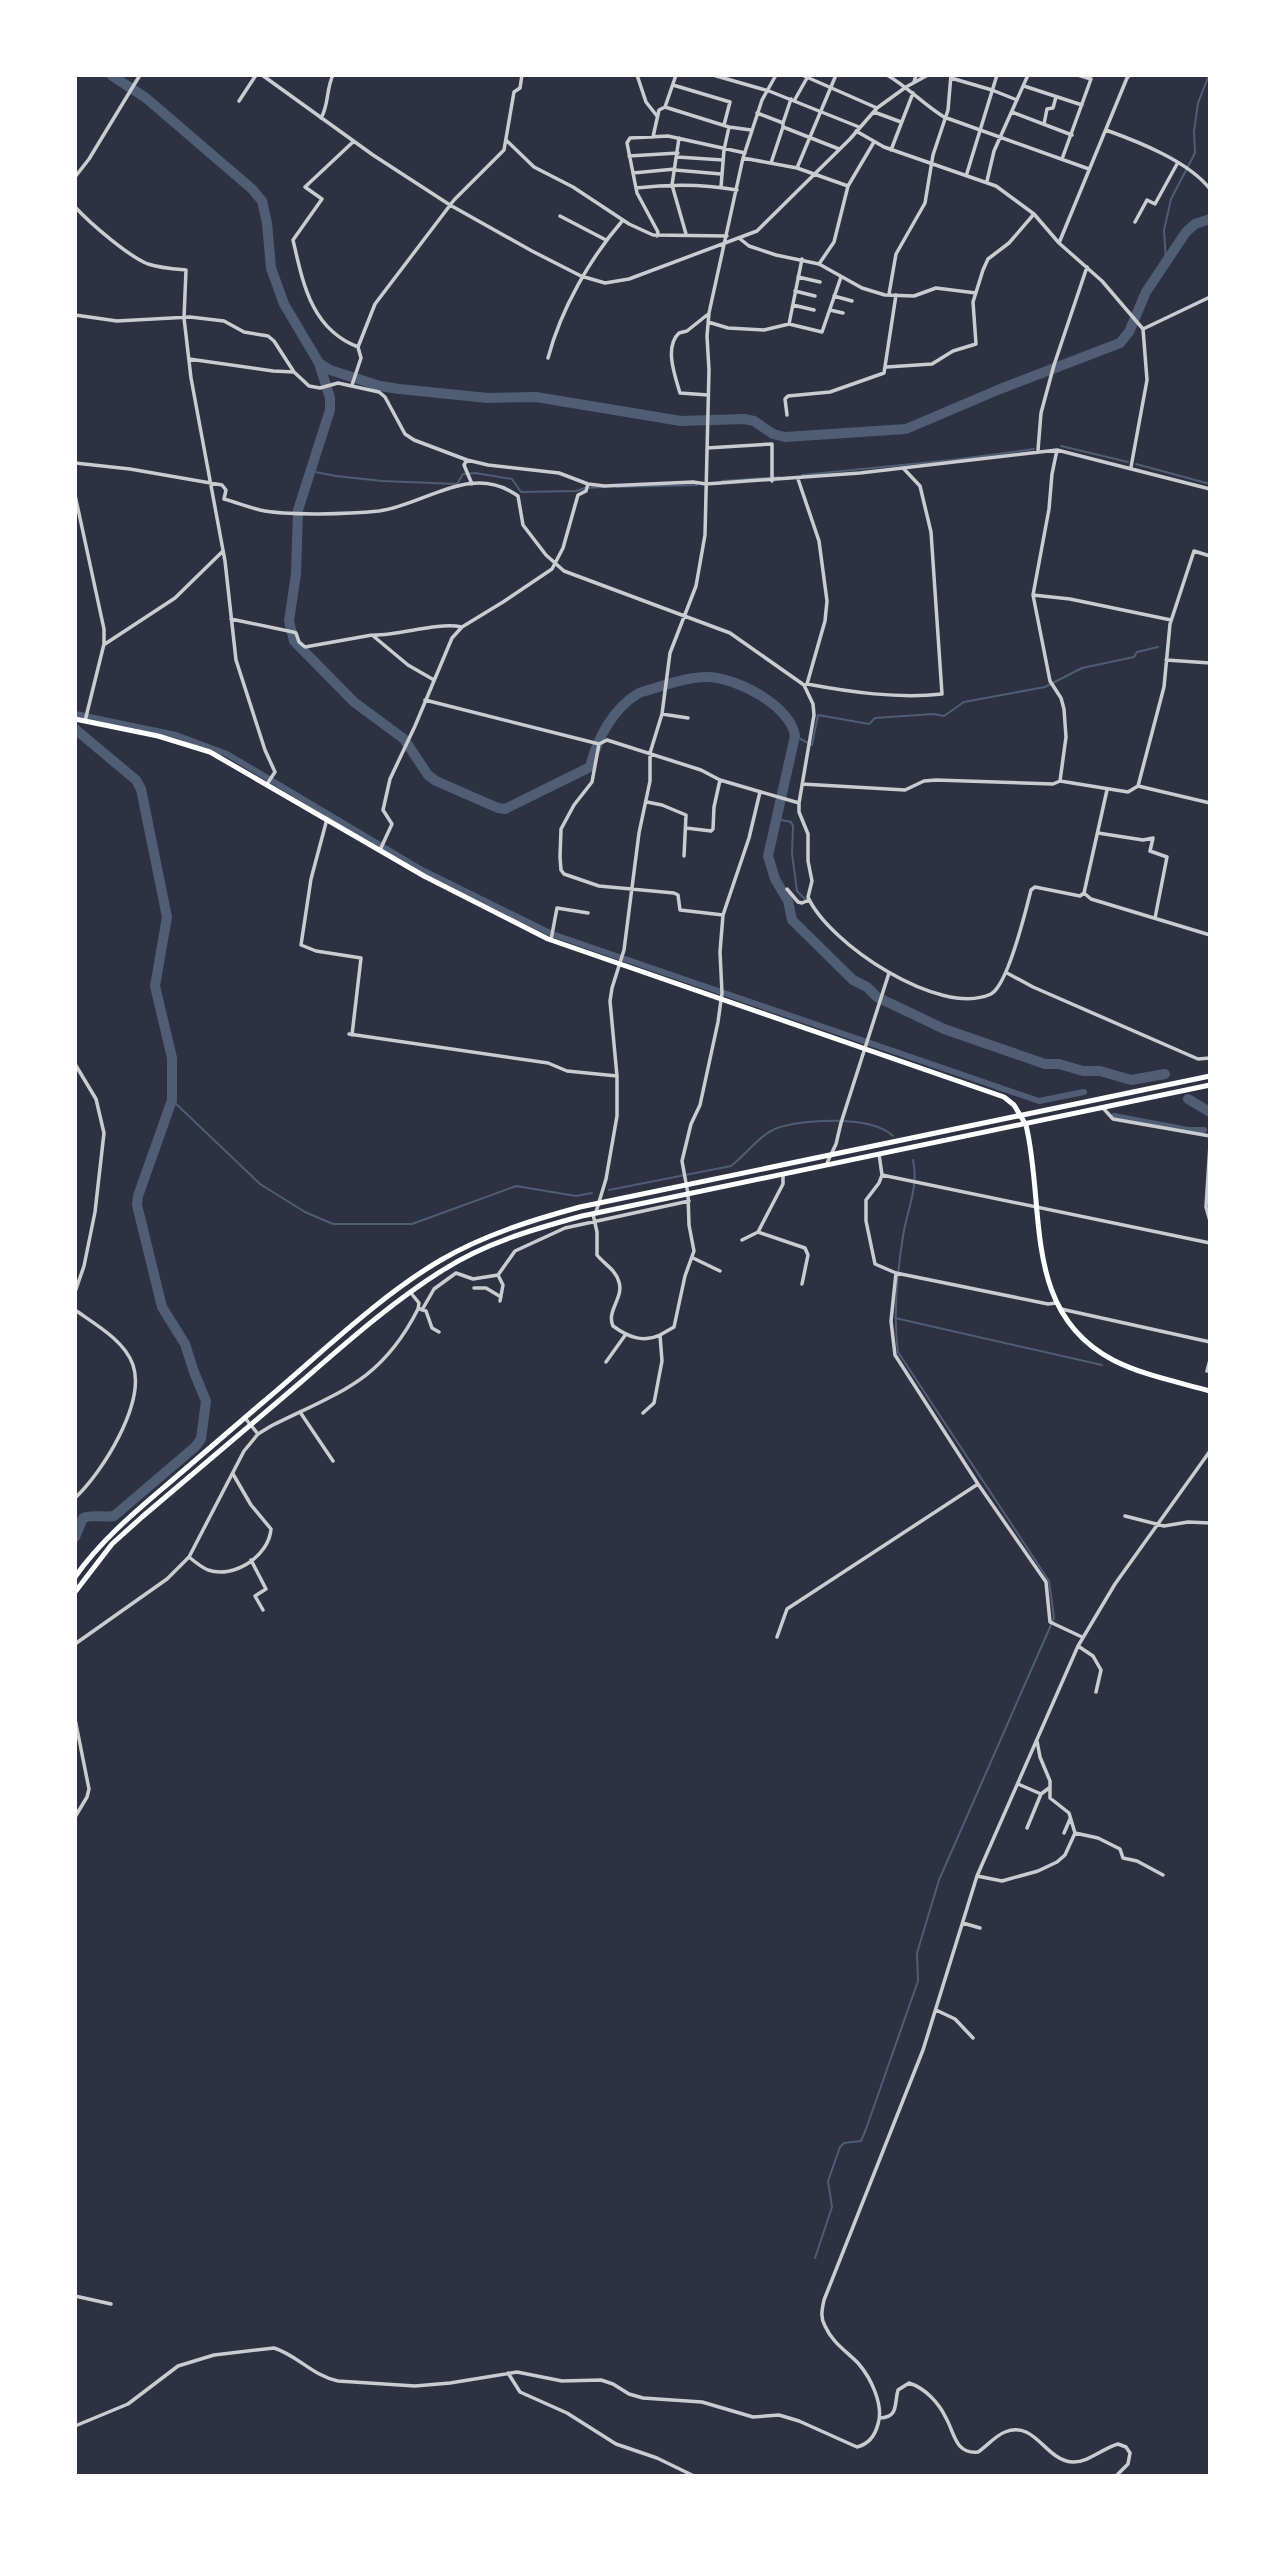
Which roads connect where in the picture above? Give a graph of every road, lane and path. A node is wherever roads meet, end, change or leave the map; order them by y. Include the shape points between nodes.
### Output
1 (256, 75) edge
2 (262, 75) edge
3 (333, 75) edge
4 (522, 75) edge
5 (637, 75) edge
6 (676, 75) edge
7 (713, 75) edge
8 (776, 75) edge
9 (836, 75) edge
10 (887, 75) edge
11 (916, 75) edge
12 (928, 75) edge
13 (997, 75) edge
14 (1028, 75) edge
15 (1078, 75) edge
16 (1130, 75) edge
17 (804, 76) edge
18 (139, 77) edge
19 (951, 77) edge
20 (914, 82) junction
21 (673, 85) junction
22 (1024, 86) junction
23 (906, 87) junction
24 (831, 89) junction
25 (769, 90) junction
26 (992, 90) junction
27 (913, 93) junction
28 (1056, 97) junction
29 (793, 100) junction
30 (1017, 100) junction
31 (239, 101) dead end
32 (1082, 105) junction
33 (664, 107) junction
34 (875, 110) junction
35 (821, 111) junction
36 (1012, 112) junction
37 (757, 113) junction
38 (657, 116) junction
39 (944, 117) junction
40 (321, 118) junction
41 (902, 122) junction
42 (1044, 124) junction
43 (724, 125) junction
44 (783, 125) junction
45 (729, 127) junction
46 (979, 128) junction
47 (857, 129) junction
48 (1106, 130) junction
49 (752, 131) junction
50 (1072, 135) junction
51 (810, 136) junction
52 (1000, 136) junction
53 (653, 137) junction
54 (679, 138) junction
55 (354, 141) junction
56 (506, 141) junction
57 (874, 142) junction
58 (839, 149) junction
59 (724, 150) junction
60 (891, 150) junction
61 (678, 155) junction
62 (744, 155) junction
63 (629, 156) junction
64 (1062, 159) junction
65 (723, 160) junction
66 (932, 162) junction
67 (771, 163) junction
68 (1177, 164) junction
69 (797, 168) junction
70 (1090, 169) junction
71 (674, 170) junction
72 (633, 173) junction
73 (814, 173) junction
74 (76, 174) edge
75 (721, 174) junction
76 (966, 174) junction
77 (987, 181) junction
78 (672, 185) junction
79 (848, 186) junction
80 (721, 187) junction
81 (636, 188) junction
82 (1210, 189) edge
83 (737, 190) junction
84 (450, 205) junction
85 (75, 207) edge
86 (1034, 214) junction
87 (560, 216) dead end
88 (623, 220) junction
89 (1135, 222) dead end
90 (687, 234) junction
91 (657, 236) junction
92 (727, 236) junction
93 (739, 238) junction
94 (606, 240) junction
95 (726, 243) junction
96 (1059, 243) junction
97 (802, 260) junction
98 (819, 264) junction
99 (1087, 267) junction
100 (583, 276) junction
101 (798, 277) junction
102 (841, 277) junction
103 (820, 282) dead end
104 (795, 291) junction
105 (976, 293) junction
106 (889, 295) junction
107 (896, 295) junction
108 (815, 296) dead end
109 (834, 296) junction
110 (1210, 297) edge
111 (852, 301) dead end
112 (793, 305) junction
113 (814, 310) dead end
114 (830, 310) junction
115 (709, 313) junction
116 (843, 313) dead end
117 (75, 315) edge
118 (184, 318) junction
119 (708, 322) junction
120 (789, 324) junction
121 (1143, 329) junction
122 (358, 347) junction
123 (548, 358) dead end
124 (189, 359) junction
125 (887, 367) junction
126 (294, 372) junction
127 (352, 384) junction
128 (708, 395) junction
129 (787, 415) dead end
130 (707, 448) junction
131 (1057, 450) junction
132 (1038, 451) junction
133 (467, 460) junction
134 (75, 463) edge
135 (1131, 467) junction
136 (905, 469) junction
137 (798, 479) junction
138 (772, 481) junction
139 (210, 482) junction
140 (472, 484) junction
141 (706, 484) junction
142 (587, 486) junction
143 (1210, 489) edge
144 (75, 495) edge
145 (223, 551) junction
146 (1210, 556) edge
147 (555, 564) junction
148 (1033, 595) junction
149 (685, 615) junction
150 (231, 619) junction
151 (1171, 620) junction
152 (462, 626) junction
153 (372, 635) junction
154 (104, 644) junction
155 (1166, 660) junction
156 (1210, 663) edge
157 (433, 680) junction
158 (806, 685) junction
159 (425, 700) junction
160 (662, 714) junction
161 (86, 718) junction
162 (688, 718) dead end
163 (75, 719) edge
164 (597, 744) junction
165 (650, 753) junction
166 (720, 780) junction
167 (269, 781) junction
168 (1060, 781) junction
169 (802, 784) junction
170 (1139, 786) junction
171 (1107, 790) junction
172 (760, 792) junction
173 (647, 802) junction
174 (799, 803) junction
175 (1210, 803) edge
176 (327, 818) junction
177 (685, 828) junction
178 (1098, 833) junction
179 (382, 848) junction
180 (684, 856) dead end
181 (787, 889) dead end
182 (632, 890) junction
183 (1084, 893) junction
184 (810, 900) junction
185 (588, 914) dead end
186 (723, 915) junction
187 (1155, 918) junction
188 (1210, 935) edge
189 (551, 940) junction
190 (620, 961) junction
191 (1006, 972) junction
192 (889, 973) junction
193 (721, 996) junction
194 (865, 1046) junction
195 (1210, 1058) edge
196 (75, 1064) edge
197 (617, 1076) junction
198 (1210, 1076) edge
199 (1210, 1085) edge
200 (1103, 1108) junction
201 (1021, 1115) junction
202 (1026, 1125) junction
203 (1210, 1136) edge
204 (1210, 1145) edge
205 (879, 1154) junction
206 (832, 1155) junction
207 (826, 1165) junction
208 (783, 1174) junction
209 (882, 1175) junction
210 (687, 1186) junction
211 (689, 1197) junction
212 (600, 1202) junction
213 (1037, 1208) junction
214 (594, 1216) junction
215 (1210, 1222) edge
216 (758, 1232) junction
217 (742, 1240) dead end
218 (1210, 1243) edge
219 (693, 1258) junction
220 (720, 1271) dead end
221 (898, 1273) junction
222 (498, 1275) junction
223 (802, 1284) dead end
224 (474, 1288) dead end
225 (75, 1292) edge
226 (411, 1293) junction
227 (1056, 1303) junction
228 (420, 1309) junction
229 (1060, 1309) junction
230 (75, 1310) edge
231 (439, 1332) dead end
232 (626, 1334) junction
233 (660, 1335) junction
234 (1210, 1342) edge
235 (1210, 1360) edge
236 (606, 1362) dead end
237 (1207, 1371) dead end
238 (1210, 1391) edge
239 (300, 1412) junction
240 (643, 1413) dead end
241 (245, 1418) junction
242 (252, 1424) junction
243 (258, 1434) junction
244 (1210, 1451) edge
245 (333, 1461) dead end
246 (233, 1474) junction
247 (978, 1484) junction
248 (75, 1499) edge
249 (1125, 1516) dead end
250 (1210, 1523) edge
251 (1159, 1524) junction
252 (189, 1557) junction
253 (251, 1560) junction
254 (75, 1577) edge
255 (75, 1592) edge
256 (263, 1610) dead end
257 (777, 1637) dead end
258 (1082, 1637) junction
259 (75, 1644) edge
260 (1078, 1646) junction
261 (1096, 1692) dead end
262 (75, 1720) edge
263 (1037, 1741) junction
264 (1018, 1784) junction
265 (1049, 1788) junction
266 (1041, 1794) junction
267 (75, 1817) edge
268 (1071, 1817) junction
269 (1027, 1828) dead end
270 (1064, 1833) dead end
271 (1075, 1833) junction
272 (1163, 1874) dead end
273 (977, 1876) junction
274 (963, 1923) junction
275 (980, 1928) dead end
276 (936, 2010) junction
277 (973, 2038) dead end
278 (75, 2296) edge
279 (111, 2304) dead end
280 (508, 2373) junction
281 (880, 2418) junction
282 (75, 2426) edge
283 (694, 2476) edge
284 (1116, 2476) edge

1 - 31 street
2 - 40 street
3 - 40 street
4 - 56 street via 520,88 514,92
5 - 38 street via 646,102
6 - 21 street
7 - 25 street
8 - 25 street
9 - 24 street
10 - 23 street
11 - 20 street
12 - 20 street
13 - 26 street
14 - 22 street
15 - 32 street via 1091,79
16 - 48 street
17 - 24 street
17 - 29 street
18 - 74 street
19 - 26 street
19 - 39 street
20 - 23 street
21 - 33 street
21 - 43 street via 730,102
22 - 28 street
22 - 30 street
23 - 27 street
23 - 34 street
24 - 34 street
24 - 35 street
25 - 29 street
25 - 37 street
26 - 30 street
26 - 46 street
27 - 39 street
27 - 41 street
28 - 32 street
28 - 42 street
29 - 35 street
29 - 44 street
30 - 36 street
32 - 50 street
33 - 38 street
33 - 43 street
34 - 41 street
34 - 47 street
35 - 47 street
35 - 51 street
36 - 42 street
36 - 52 street
37 - 44 street
37 - 49 street
38 - 53 street
39 - 46 street
39 - 66 street
40 - 55 street
41 - 60 street
42 - 50 street
43 - 45 street
44 - 51 street
44 - 67 street
45 - 49 street
45 - 59 street
46 - 52 street
46 - 76 street
47 - 57 street
47 - 58 street
48 - 68 street
48 - 70 street
49 - 62 street
50 - 64 street
51 - 58 street
51 - 69 street
52 - 64 street
52 - 77 street
53 - 54 street
53 - 63 street via 630,138
54 - 59 street
54 - 61 street
55 - 84 street
55 - 122 street via 305,187 322,199 293,240 311,306 326,327
56 - 84 street via 501,155
56 - 88 street via 534,167
57 - 60 street
57 - 79 street
58 - 73 street
59 - 62 street
59 - 65 street
60 - 66 street
61 - 63 street
61 - 65 street
61 - 71 street
62 - 67 street
62 - 83 street
63 - 72 street
64 - 70 street
65 - 75 street
66 - 76 street
66 - 106 street via 925,203 897,254
67 - 69 street
68 - 82 street via 1199,175
68 - 89 street via 1155,204 1147,200
69 - 73 street
70 - 96 street
71 - 72 street
71 - 75 street
71 - 78 street
72 - 81 street
73 - 79 street
73 - 93 street via 757,231
75 - 80 street
76 - 77 street
77 - 86 street
78 - 80 street
78 - 81 street
78 - 90 street
79 - 98 street via 834,242
80 - 83 street
81 - 91 street
83 - 92 street
84 - 100 street
84 - 122 street via 380,295
85 - 118 street via 141,261 186,270
86 - 96 street
86 - 105 street via 988,259
87 - 94 street
88 - 91 street
88 - 94 street
90 - 91 street
90 - 92 street
92 - 95 street
93 - 95 street
93 - 97 street via 749,246
94 - 100 street
95 - 100 street via 629,279 605,283
95 - 115 street
96 - 99 street
97 - 98 street
97 - 101 street
98 - 102 street
99 - 121 street
99 - 132 street via 1041,413
100 - 123 street
101 - 103 street
101 - 104 street
102 - 106 street
102 - 109 street
104 - 108 street
104 - 112 street
105 - 107 street via 936,288 914,296
105 - 125 street via 976,344 932,364
106 - 107 street
107 - 125 street
109 - 111 street
109 - 114 street
110 - 121 street
112 - 113 street
112 - 120 street
114 - 116 street
114 - 120 street via 822,332
115 - 119 street
115 - 128 street via 672,343 673,372 680,393
117 - 118 street via 117,321
118 - 124 street
118 - 126 street via 224,321 244,332 268,336
119 - 120 street via 764,330
119 - 128 street
121 - 135 street via 1147,380
122 - 127 street via 361,358
124 - 126 street
124 - 139 street
125 - 129 street via 879,376 830,393 788,396
126 - 127 street via 309,386
127 - 133 street via 379,391 405,434
128 - 130 street
130 - 138 street via 772,444
130 - 141 street
131 - 132 street
131 - 135 street
131 - 148 street
132 - 136 street
133 - 140 street via 464,465
133 - 142 street via 559,473
134 - 139 street
135 - 143 street
136 - 137 street
136 - 158 street via 920,486 931,532 942,694
137 - 138 street
137 - 158 street via 819,541 827,601
138 - 141 street
139 - 140 street via 226,490 223,499 257,509 295,512 388,509 452,485
139 - 145 street
140 - 147 street via 492,484 518,496 523,525
141 - 142 street
141 - 149 street via 703,556
142 - 147 street via 578,495
144 - 154 street via 103,619
145 - 150 street
145 - 154 street via 175,598
146 - 151 street via 1194,551
147 - 149 street via 574,576
147 - 152 street via 547,574
148 - 151 street
148 - 168 street via 1051,683 1062,698 1066,725
149 - 158 street via 730,633
149 - 160 street via 670,653
150 - 153 street via 296,633 299,642 311,648
150 - 167 street via 236,660 275,772
151 - 155 street
152 - 153 street
152 - 157 street
153 - 157 street
154 - 161 street
155 - 156 street
155 - 170 street via 1159,713
157 - 159 street
158 - 169 street via 813,704
159 - 164 street
159 - 179 street via 390,779 383,810 392,824
160 - 162 street
160 - 165 street
161 - 163 main road
161 - 167 main road via 190,744
164 - 165 street via 607,740
164 - 182 street via 592,782 561,830 561,870 599,886
165 - 166 street
165 - 173 street
166 - 172 street
166 - 177 street via 713,829
167 - 176 main road
168 - 169 street via 936,780 905,790
168 - 171 street
169 - 174 street
170 - 171 street via 1128,792
170 - 175 street
171 - 178 street
172 - 174 street
172 - 186 street
173 - 177 street via 686,815
173 - 182 street
174 - 184 street via 808,834
176 - 179 main road
176 - 197 street via 311,878 301,945 361,958 350,1034
177 - 180 street
178 - 183 street
178 - 187 street via 1153,838 1150,851 1167,857
179 - 189 main road via 424,876
181 - 184 street via 798,902
182 - 186 street via 674,893 680,910
182 - 190 street
183 - 187 street
183 - 191 street via 1031,890
184 - 192 street via 832,929
185 - 189 street via 557,908
186 - 193 street
187 - 188 street
189 - 190 main road
190 - 193 main road
190 - 197 street via 610,1001
191 - 192 street via 991,994 972,997 922,990
191 - 195 street via 1198,1059
192 - 194 street
193 - 194 main road
193 - 210 street via 707,1079 684,1148
194 - 201 main road via 1004,1097
194 - 206 street
196 - 225 street via 96,1099 104,1132 95,1212
197 - 212 street via 614,1143
198 - 201 main road
199 - 200 main road
200 - 202 main road
200 - 203 street via 1113,1119
201 - 202 main road
201 - 206 main road
202 - 205 main road
202 - 213 main road
204 - 215 street via 1206,1207
205 - 207 main road
205 - 209 street
206 - 207 street
206 - 210 main road
207 - 208 main road
208 - 211 main road
208 - 216 street via 783,1184
209 - 213 street
209 - 221 street via 866,1200 866,1221 874,1262
210 - 211 street
210 - 212 main road
211 - 214 main road
211 - 219 street
212 - 214 street
212 - 241 main road via 518,1226 441,1261 394,1293
213 - 218 street
213 - 227 main road via 1043,1263
214 - 222 street via 515,1251
214 - 226 main road via 509,1238 443,1269
214 - 232 street via 597,1255 619,1282 610,1320
216 - 217 street
216 - 223 street via 808,1251
219 - 220 street
219 - 233 street via 674,1327
221 - 227 street
221 - 247 street via 891,1321 895,1355
222 - 224 street via 503,1285 501,1299 486,1288
222 - 228 street via 473,1279 456,1273 434,1289
226 - 228 street
226 - 242 main road
227 - 229 main road
228 - 231 street
228 - 239 street via 372,1372
229 - 234 street
229 - 238 main road via 1078,1334 1113,1360
230 - 248 street via 123,1349 133,1364 134,1378 124,1424 98,1473
232 - 233 street via 646,1340
232 - 236 street
233 - 240 street via 662,1361 654,1404
235 - 237 street
239 - 243 street
239 - 245 street
241 - 242 street
241 - 254 main road via 122,1524
242 - 243 street
242 - 255 main road via 113,1544
243 - 246 street
244 - 251 street
246 - 252 street
246 - 253 street via 271,1529 265,1548
247 - 257 street via 787,1609
247 - 258 street via 1046,1582 1049,1622
249 - 251 street
250 - 251 street
251 - 258 street
252 - 253 street via 205,1569 225,1572
252 - 259 street via 167,1579
253 - 256 street via 266,1589 255,1595
258 - 260 street
260 - 261 street via 1093,1656 1101,1670
260 - 263 street
262 - 267 street via 89,1789
263 - 264 street
263 - 265 street
264 - 266 street
264 - 273 street
265 - 266 street
265 - 268 street via 1050,1798
266 - 269 street
268 - 270 street
268 - 271 street
271 - 272 street via 1098,1838 1120,1849 1123,1858
271 - 273 street via 1065,1855 1038,1871 1002,1881
273 - 274 street
274 - 275 street
274 - 276 street
276 - 277 street via 955,2019
276 - 281 street via 821,2312 834,2341 866,2375
278 - 279 street
280 - 281 street via 562,2381 601,2380 643,2398 702,2402 752,2417 779,2415 857,2447 872,2438
280 - 282 street via 450,2384 367,2385 325,2378 274,2348 239,2351 178,2366 128,2404
280 - 283 street via 520,2392 567,2413 616,2444
281 - 284 street via 895,2412 898,2390 909,2383 918,2385 939,2406 962,2450 978,2452 1009,2430 1028,2432 1072,2462 1118,2444 1130,2453

